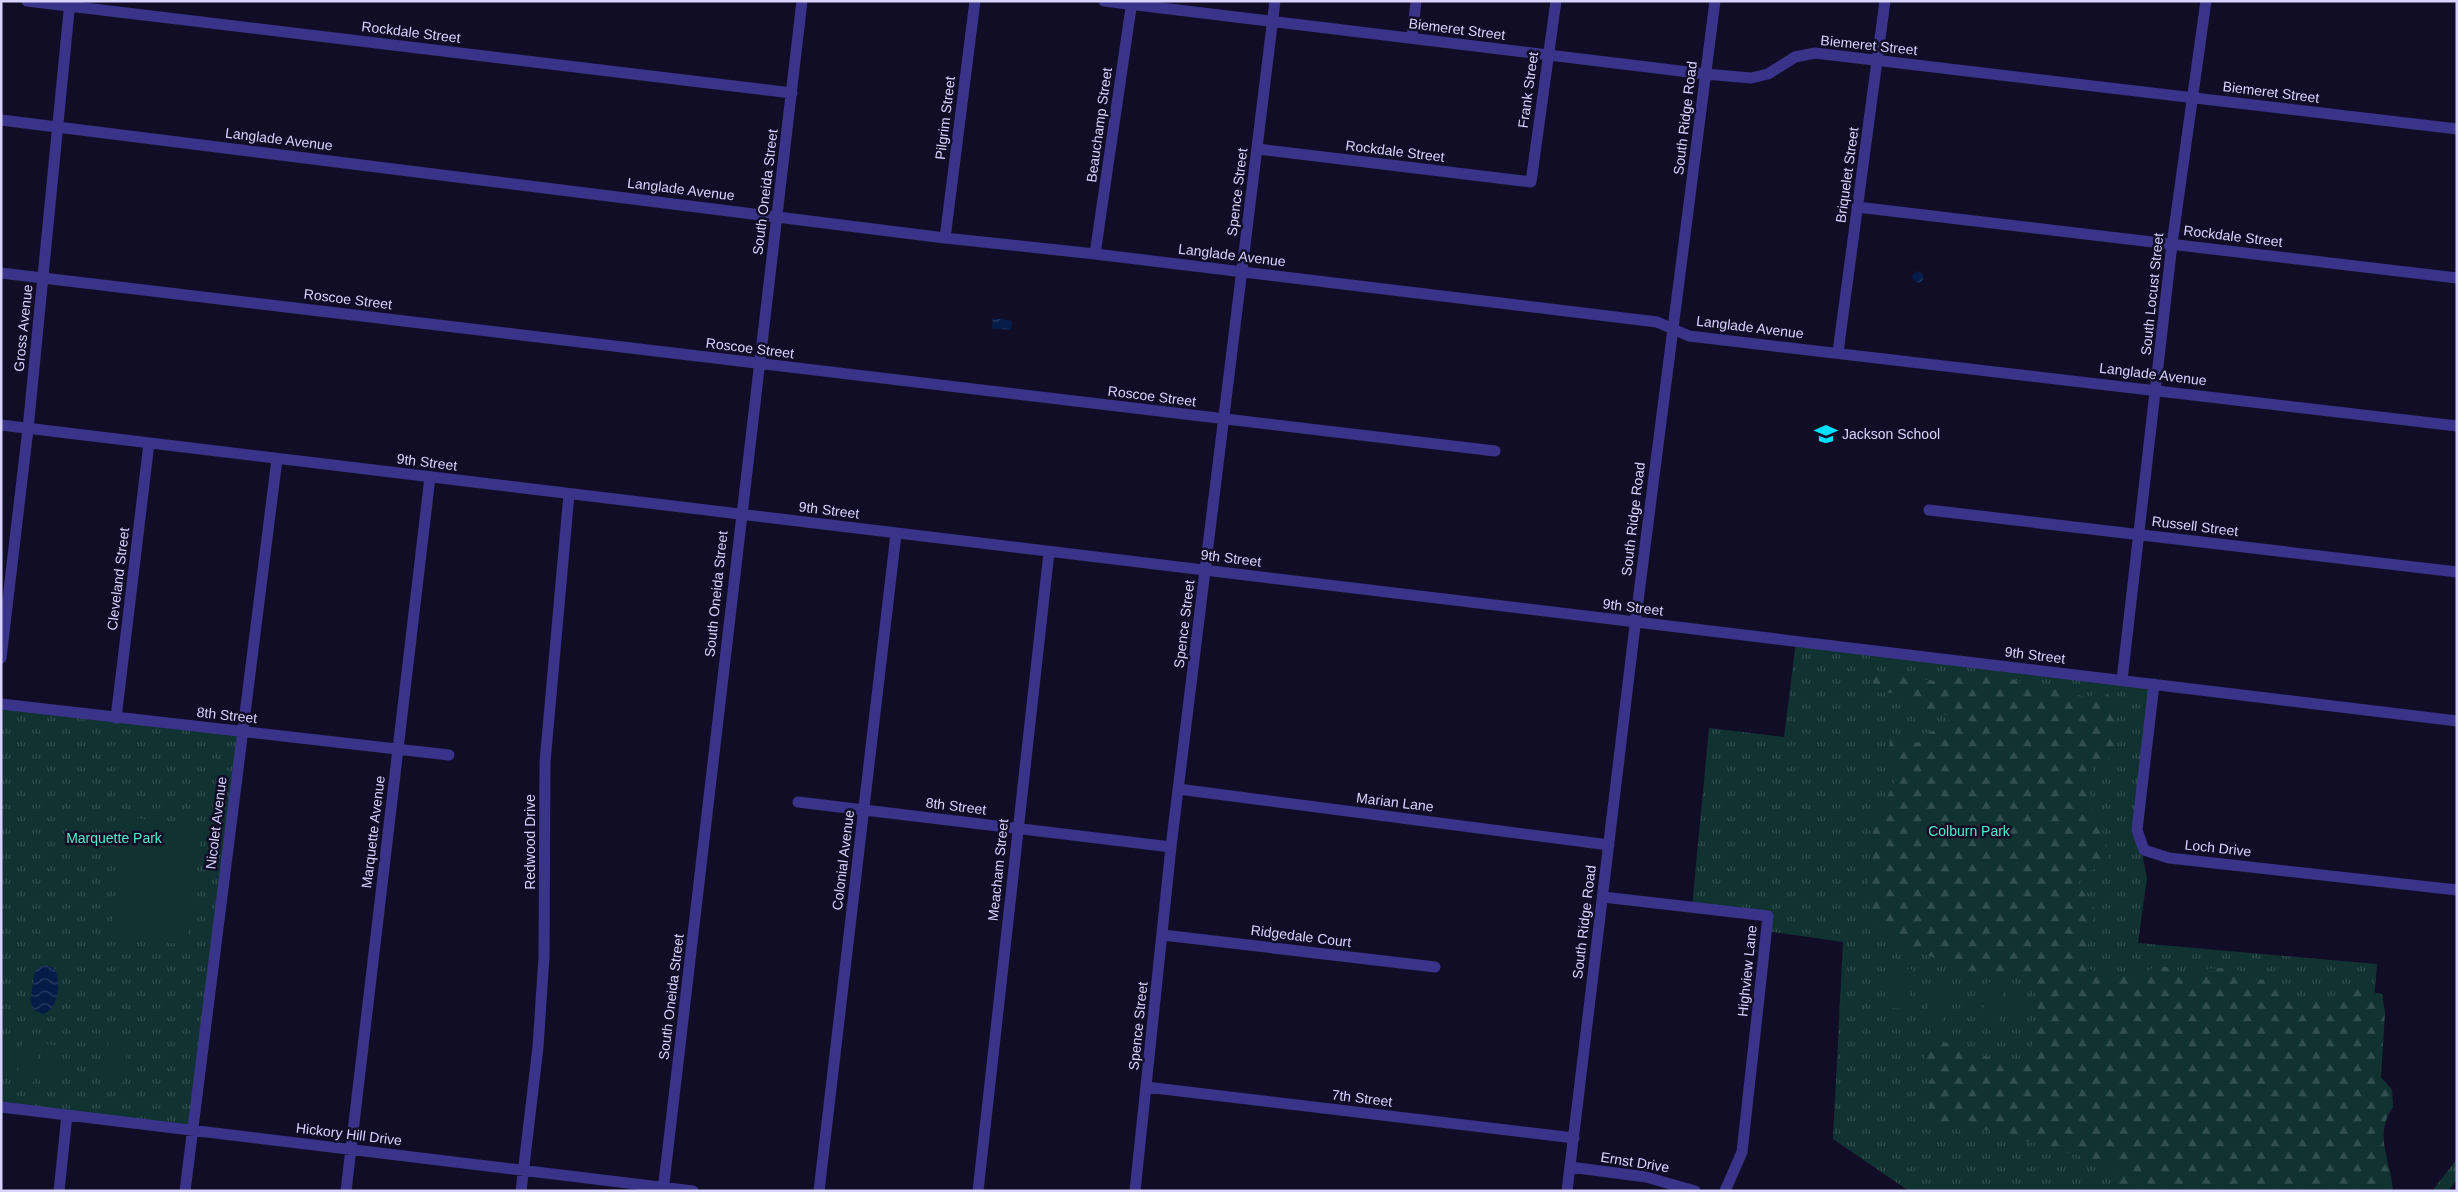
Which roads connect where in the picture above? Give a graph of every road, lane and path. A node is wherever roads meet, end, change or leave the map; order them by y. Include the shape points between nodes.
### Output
1 (27, 1) edge
2 (802, 1) edge
3 (975, 1) edge
4 (1104, 1) edge
5 (1274, 1) edge
6 (1416, 1) edge
7 (1556, 1) edge
8 (1715, 1) edge
9 (1885, 1) edge
10 (2206, 1) edge
11 (1132, 3) edge
12 (69, 4) edge
13 (1272, 22) junction
14 (1412, 38) junction
15 (1548, 55) junction
16 (1877, 60) junction
17 (1705, 74) junction
18 (792, 93) junction
19 (2193, 97) junction
20 (1, 120) edge
21 (57, 126) junction
22 (2457, 129) edge
23 (1257, 149) junction
24 (1530, 182) joint
25 (1857, 206) junction
26 (778, 216) junction
27 (945, 238) junction
28 (2172, 244) junction
29 (1095, 254) junction
30 (1242, 272) junction
31 (1, 273) edge
32 (43, 278) junction
33 (2457, 278) edge
34 (1672, 328) junction
35 (1838, 352) junction
36 (760, 364) junction
37 (2156, 390) junction
38 (1224, 419) junction
39 (1, 425) edge
40 (2457, 426) edge
41 (28, 428) junction
42 (149, 443) junction
43 (1495, 451) dead end
44 (277, 459) junction
45 (430, 477) junction
46 (569, 494) junction
47 (1928, 510) dead end
48 (740, 515) junction
49 (896, 534) junction
50 (2139, 534) junction
51 (1049, 552) junction
52 (1206, 571) junction
53 (2457, 572) edge
54 (1635, 622) junction
55 (1, 658) edge
56 (2122, 680) junction
57 (2154, 684) junction
58 (1, 704) edge
59 (116, 718) junction
60 (2457, 721) edge
61 (242, 732) junction
62 (398, 749) junction
63 (450, 755) dead end
64 (1178, 789) junction
65 (798, 802) dead end
66 (864, 810) junction
67 (1018, 828) junction
68 (1609, 845) junction
69 (1171, 846) junction
70 (2457, 890) edge
71 (1602, 897) junction
72 (1163, 936) junction
73 (1435, 967) dead end
74 (1146, 1087) junction
75 (1, 1107) edge
76 (66, 1115) junction
77 (192, 1130) junction
78 (1574, 1138) junction
79 (352, 1149) junction
80 (1570, 1167) junction
81 (523, 1172) junction
82 (664, 1189) edge
83 (59, 1191) edge
84 (185, 1191) edge
85 (346, 1191) edge
86 (521, 1191) edge
87 (693, 1191) edge
88 (819, 1191) edge
89 (978, 1191) edge
90 (1134, 1191) edge
91 (1568, 1191) edge
92 (1695, 1191) edge
93 (1725, 1191) edge

1 - 12 street, Rockdale Street
2 - 18 street, South Oneida Street
3 - 27 street, Pilgrim Street
4 - 11 street, Biemeret Street
5 - 13 street, Spence Street
6 - 14 street
7 - 15 street, Frank Street
8 - 17 street, South Ridge Road
9 - 16 street, Briquelet Street
10 - 19 street, South Locust Street
11 - 13 street, Biemeret Street
11 - 29 street, Beauchamp Street
12 - 18 street, Rockdale Street
12 - 21 street, Gross Avenue
13 - 14 street, Biemeret Street
13 - 23 street, Spence Street
14 - 15 street, Biemeret Street
15 - 17 street, Biemeret Street
15 - 24 street, Frank Street
16 - 17 street, Biemeret Street via 1815,53 1794,57 1768,74 1750,78
16 - 19 street, Biemeret Street
16 - 25 street, Briquelet Street
17 - 34 street, South Ridge Road
18 - 26 street, South Oneida Street
19 - 22 street, Biemeret Street
19 - 28 street, South Locust Street
20 - 21 street, Langlade Avenue
21 - 26 street, Langlade Avenue
21 - 32 street, Gross Avenue
23 - 24 street, Rockdale Street
23 - 30 street, Spence Street
25 - 28 street, Rockdale Street
25 - 35 street, Briquelet Street
26 - 27 street, Langlade Avenue
26 - 36 street, South Oneida Street
27 - 29 street, Langlade Avenue
28 - 33 street, Rockdale Street
28 - 37 street, South Locust Street
29 - 30 street, Langlade Avenue
30 - 34 street, Langlade Avenue via 1658,322
30 - 38 street, Spence Street
31 - 32 street, Roscoe Street
32 - 36 street, Roscoe Street
32 - 41 street, Gross Avenue
34 - 35 street, Langlade Avenue via 1689,336
34 - 54 street, South Ridge Road
35 - 37 street, Langlade Avenue
36 - 38 street, Roscoe Street
36 - 48 street, South Oneida Street
37 - 40 street, Langlade Avenue
37 - 50 street, South Locust Street
38 - 43 street, Roscoe Street
38 - 52 street, Spence Street
39 - 41 street, 9th Street
41 - 42 street, 9th Street
41 - 55 street, Gross Avenue
42 - 44 street, 9th Street
42 - 59 street, Cleveland Street
44 - 45 street, 9th Street
44 - 61 street, Nicolet Avenue
45 - 46 street, 9th Street
45 - 62 street, Marquette Avenue
46 - 48 street, 9th Street
46 - 81 street, Redwood Drive via 545,762 544,958 538,1047
47 - 50 street, Russell Street
48 - 49 street, 9th Street
48 - 82 street, South Oneida Street
49 - 51 street, 9th Street
49 - 66 street, Colonial Avenue
50 - 53 street, Russell Street
50 - 56 street, South Locust Street
51 - 52 street, 9th Street
51 - 67 street, Meacham Street
52 - 54 street, 9th Street
52 - 64 street, Spence Street
54 - 56 street, 9th Street
54 - 68 street, South Ridge Road
56 - 57 street, 9th Street
57 - 60 street, 9th Street
57 - 70 street, Loch Drive via 2137,830 2144,850 2169,858
58 - 59 street, 8th Street
59 - 61 street, 8th Street
61 - 62 street, 8th Street
61 - 77 street, Nicolet Avenue
62 - 63 street, 8th Street
62 - 79 street, Marquette Avenue
64 - 68 street, Marian Lane
64 - 69 street, Spence Street
65 - 66 street, 8th Street
66 - 67 street, 8th Street
66 - 88 street, Colonial Avenue
67 - 69 street, 8th Street
67 - 89 street, Meacham Street
68 - 71 street, South Ridge Road
69 - 72 street, Spence Street
71 - 78 street, South Ridge Road
71 - 93 street, Highview Lane via 1768,916 1742,1152
72 - 73 street, Ridgedale Court
72 - 74 street, Spence Street
74 - 78 street, 7th Street
74 - 90 street, Spence Street
75 - 76 street, Hickory Hill Drive
76 - 77 street, Hickory Hill Drive
76 - 83 street
77 - 79 street, Hickory Hill Drive
77 - 84 street, Nicolet Avenue
78 - 80 street, South Ridge Road
79 - 81 street, Hickory Hill Drive
79 - 85 street, Marquette Avenue
80 - 91 street, South Ridge Road
80 - 92 street, Ernst Drive via 1646,1177
81 - 82 street, Hickory Hill Drive
81 - 86 street, Redwood Drive
82 - 87 street, Hickory Hill Drive

